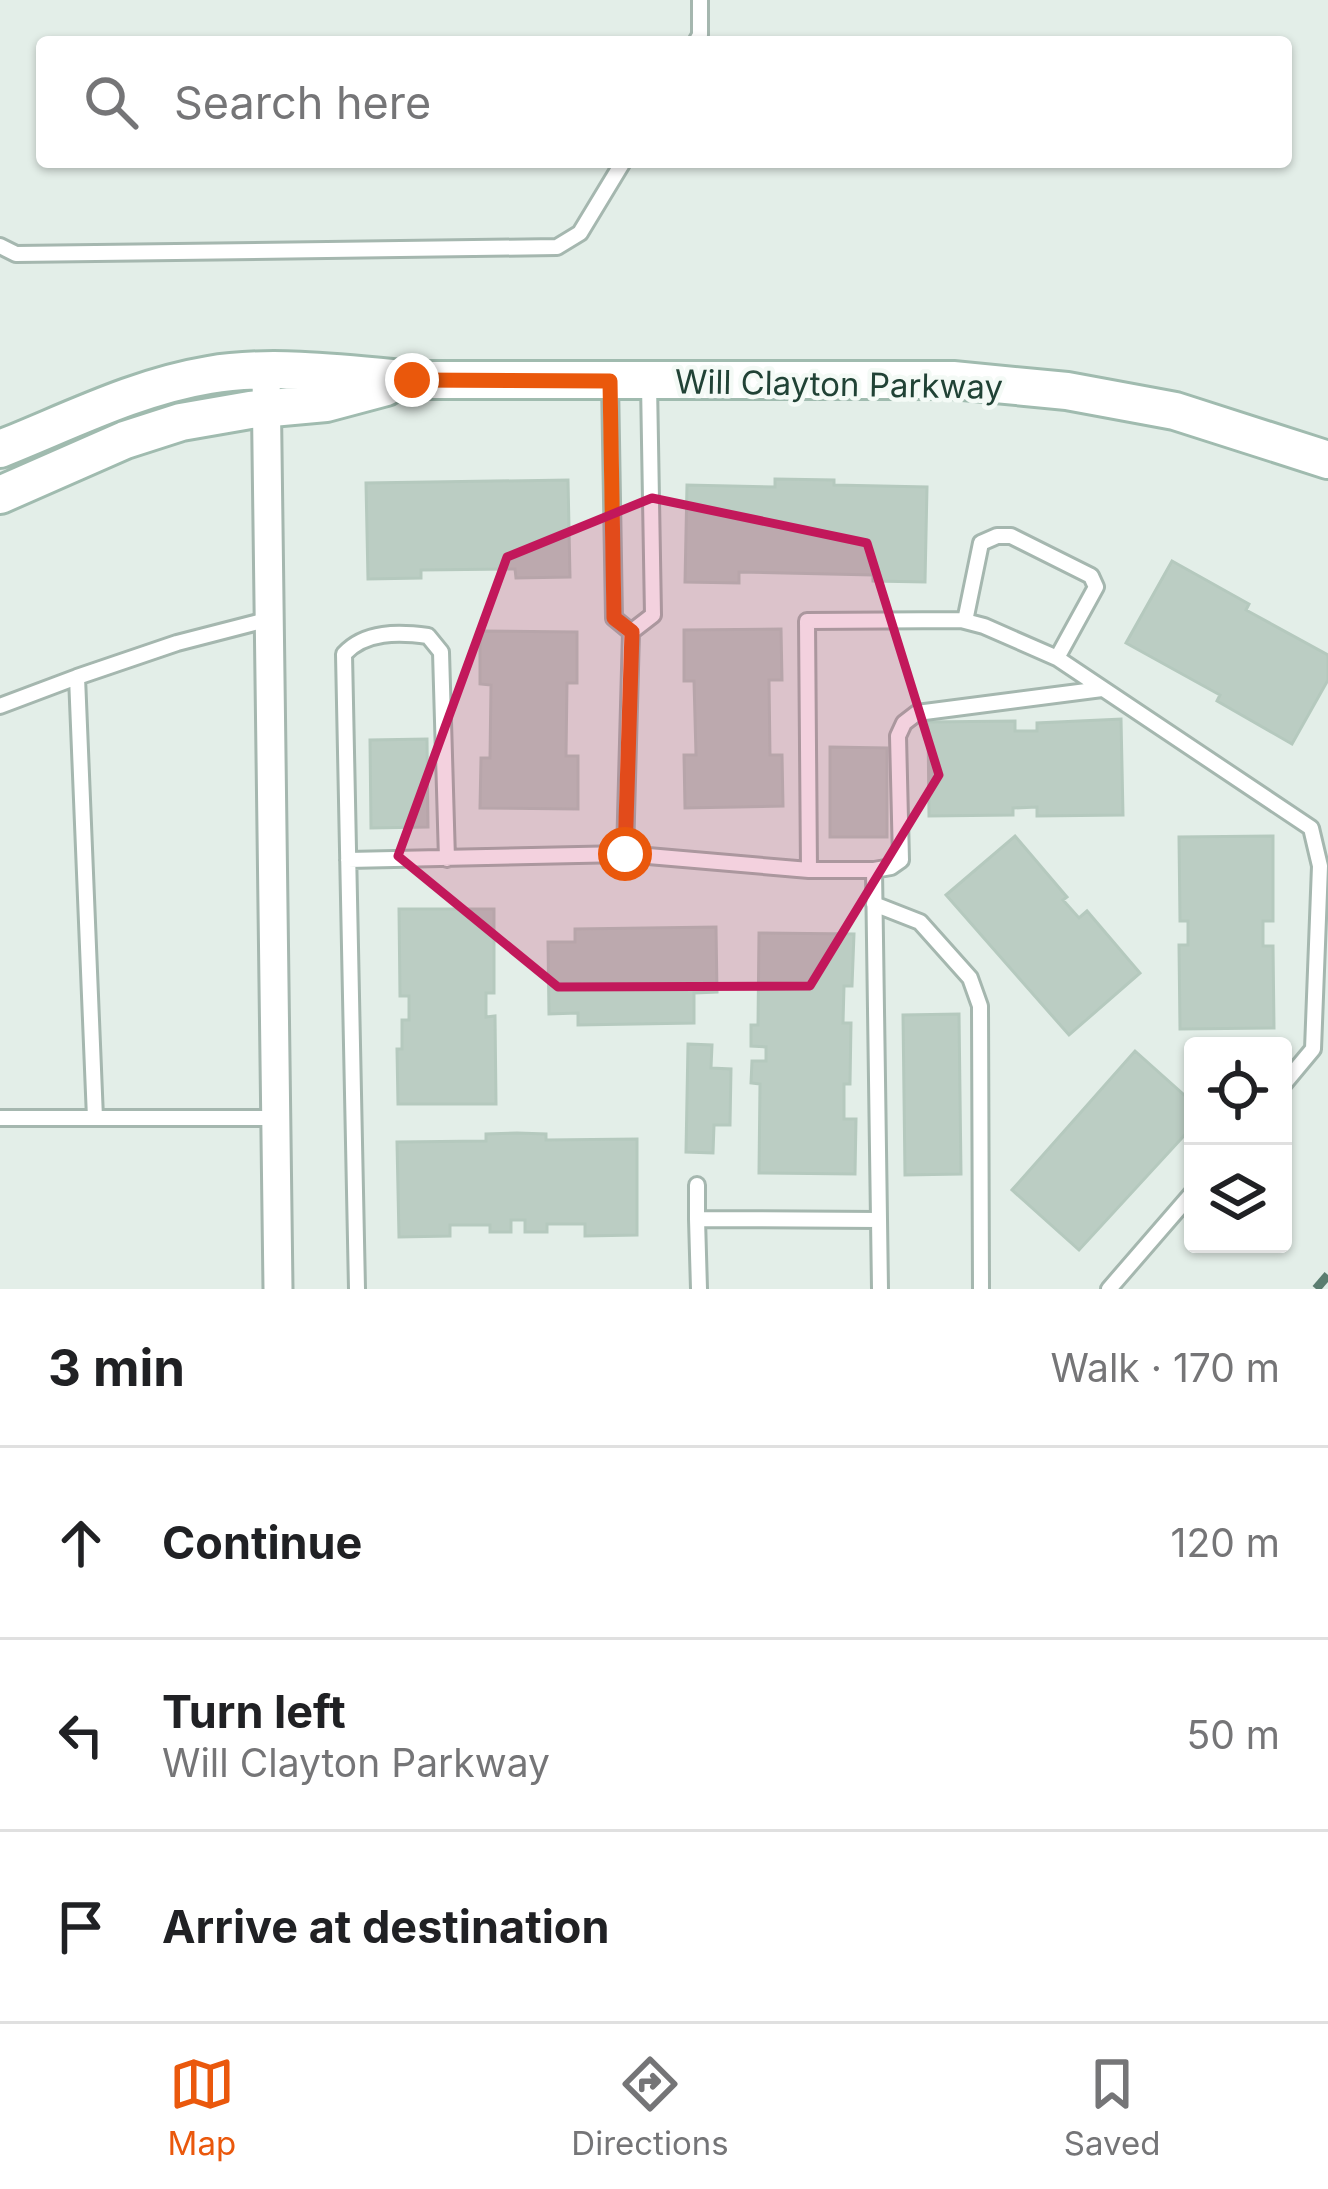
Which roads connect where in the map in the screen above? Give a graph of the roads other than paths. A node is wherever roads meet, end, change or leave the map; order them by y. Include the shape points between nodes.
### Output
1 (700, 0) edge
2 (699, 36) edge
3 (619, 168) edge
4 (0, 246) edge
5 (610, 381) junction
6 (649, 381) junction
7 (267, 391) junction
8 (0, 449) edge
9 (1328, 460) edge
10 (0, 495) edge
11 (271, 619) junction
12 (965, 621) junction
13 (632, 632) junction
14 (1057, 658) junction
15 (77, 677) junction
16 (1102, 688) junction
17 (0, 706) edge
18 (625, 854) junction
19 (447, 859) junction
20 (348, 860) junction
21 (809, 869) junction
22 (874, 869) junction
23 (874, 904) junction
24 (1292, 1074) edge
25 (0, 1118) edge
26 (95, 1118) junction
27 (277, 1118) junction
28 (697, 1185) dead end
29 (1184, 1202) edge
30 (697, 1220) junction
31 (879, 1220) junction
32 (278, 1289) edge
33 (357, 1289) edge
34 (699, 1289) edge
35 (880, 1289) edge
36 (982, 1289) edge
37 (1109, 1289) edge

1 - 2 lane
3 - 4 lane via 580,233 556,247 16,254
5 - 6 street, Will Clayton Parkway
5 - 7 street, Will Clayton Parkway via 412,380 326,403
5 - 13 lane via 614,618
6 - 9 street, Will Clayton Parkway via 953,380 1067,391 1175,411
6 - 13 lane via 653,615
7 - 8 street, Will Clayton Parkway via 214,374 155,386
7 - 10 street, Will Clayton Parkway
7 - 11 street
11 - 15 lane
11 - 27 street
12 - 14 lane
12 - 14 lane via 982,544 1011,536 1091,575 1096,587
12 - 21 lane via 807,621
13 - 18 lane
14 - 16 lane
15 - 17 lane
15 - 26 lane
16 - 22 lane via 917,713 904,723 901,860
16 - 24 lane via 1311,828 1319,866 1313,1049
18 - 19 lane
18 - 21 lane
19 - 20 lane
19 - 20 lane via 441,652 428,636 405,633 356,641 344,654
20 - 33 lane
21 - 22 lane
22 - 23 lane
23 - 31 lane
23 - 36 lane via 920,922 970,979 980,1006
25 - 26 lane
26 - 27 lane
27 - 32 street
28 - 30 lane
29 - 37 lane
30 - 31 lane
30 - 34 lane
31 - 35 lane

